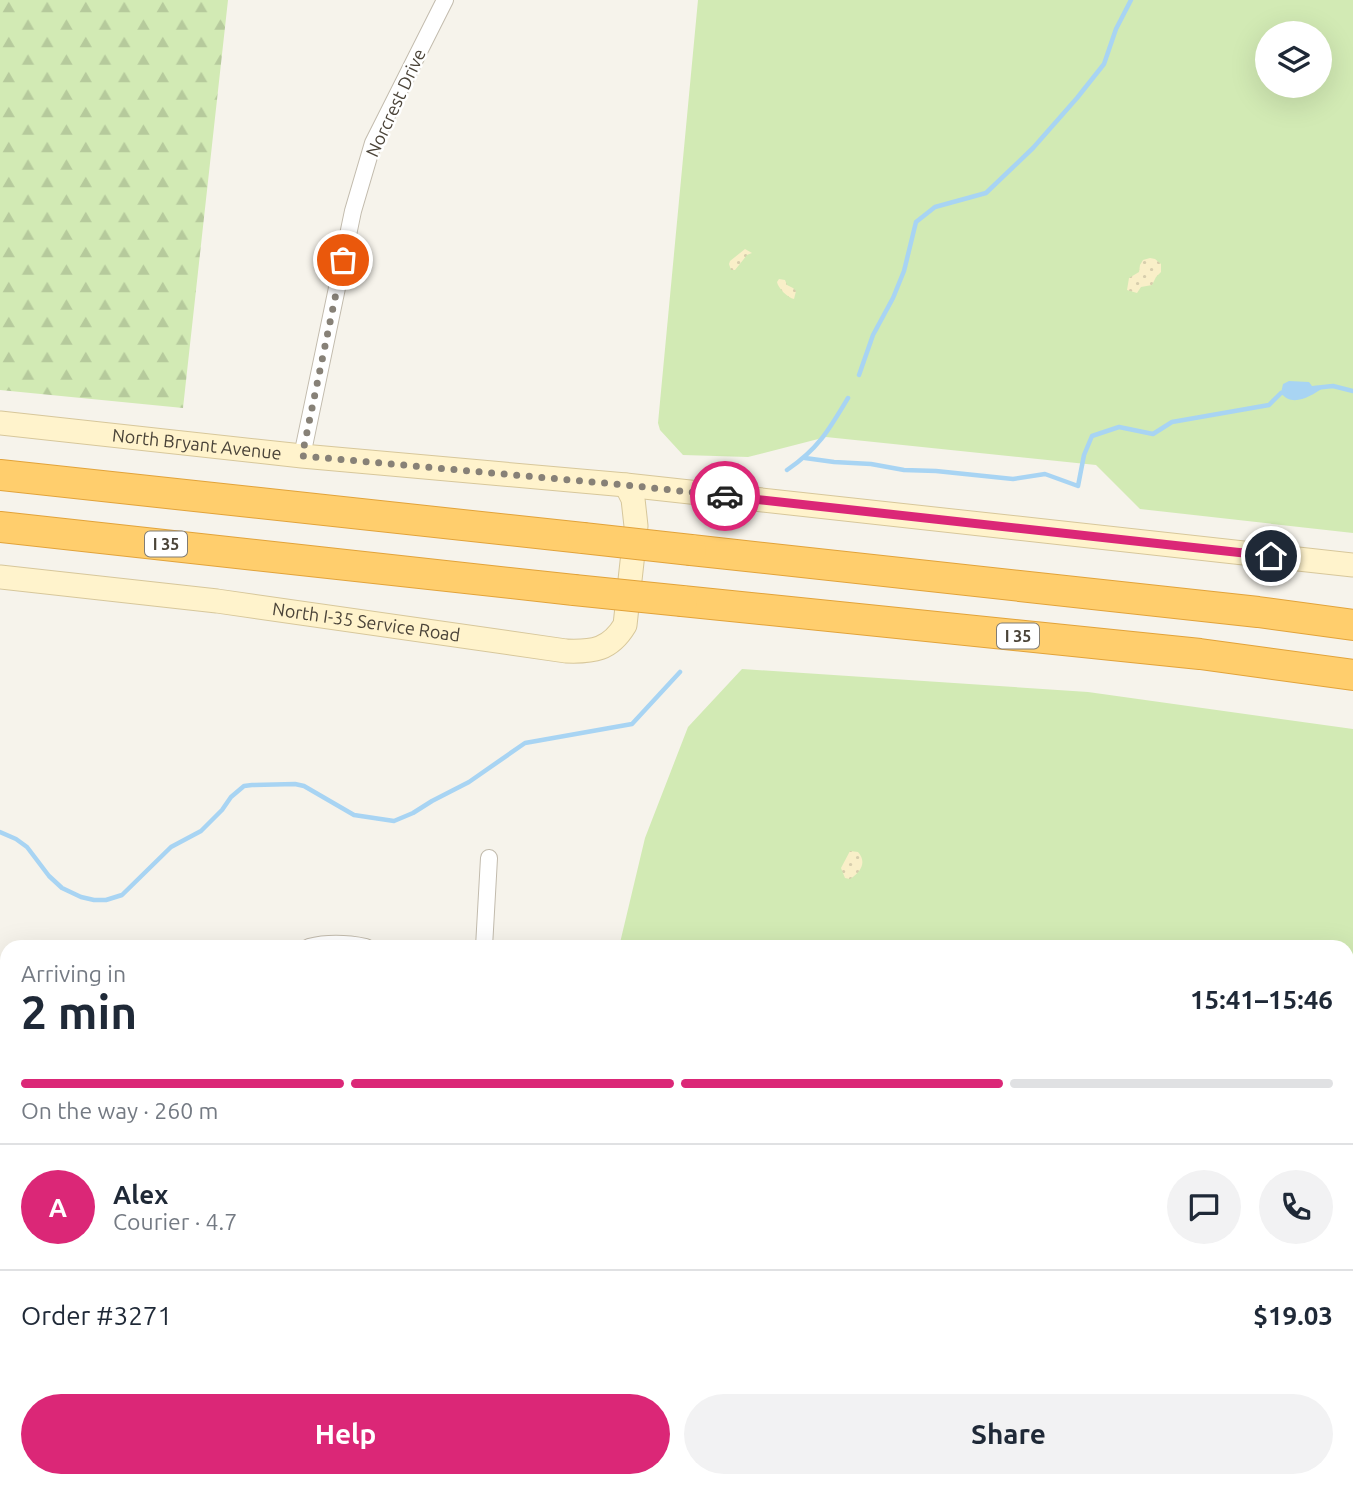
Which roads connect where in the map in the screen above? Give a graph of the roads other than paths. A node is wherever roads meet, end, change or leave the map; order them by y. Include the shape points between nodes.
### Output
1 (445, 0) edge
2 (0, 423) edge
3 (302, 456) junction
4 (0, 475) edge
5 (626, 485) junction
6 (672, 490) junction
7 (636, 526) junction
8 (0, 527) edge
9 (1353, 565) edge
10 (0, 577) edge
11 (1353, 625) edge
12 (1353, 676) edge
13 (489, 858) dead end
14 (484, 940) edge

1 - 3 street, Norcrest Drive via 373,143 353,211
2 - 3 main road, North Bryant Avenue
3 - 5 main road, North Bryant Avenue
4 - 11 highway, bridge
5 - 6 main road, North Bryant Avenue
5 - 7 main road, North I-35 Service Road
6 - 7 main road via 659,498
6 - 9 main road, North Bryant Avenue
7 - 10 main road, North I-35 Service Road via 625,625 610,643 583,652 216,601
8 - 12 highway, I 35, bridge via 1200,654
13 - 14 street

